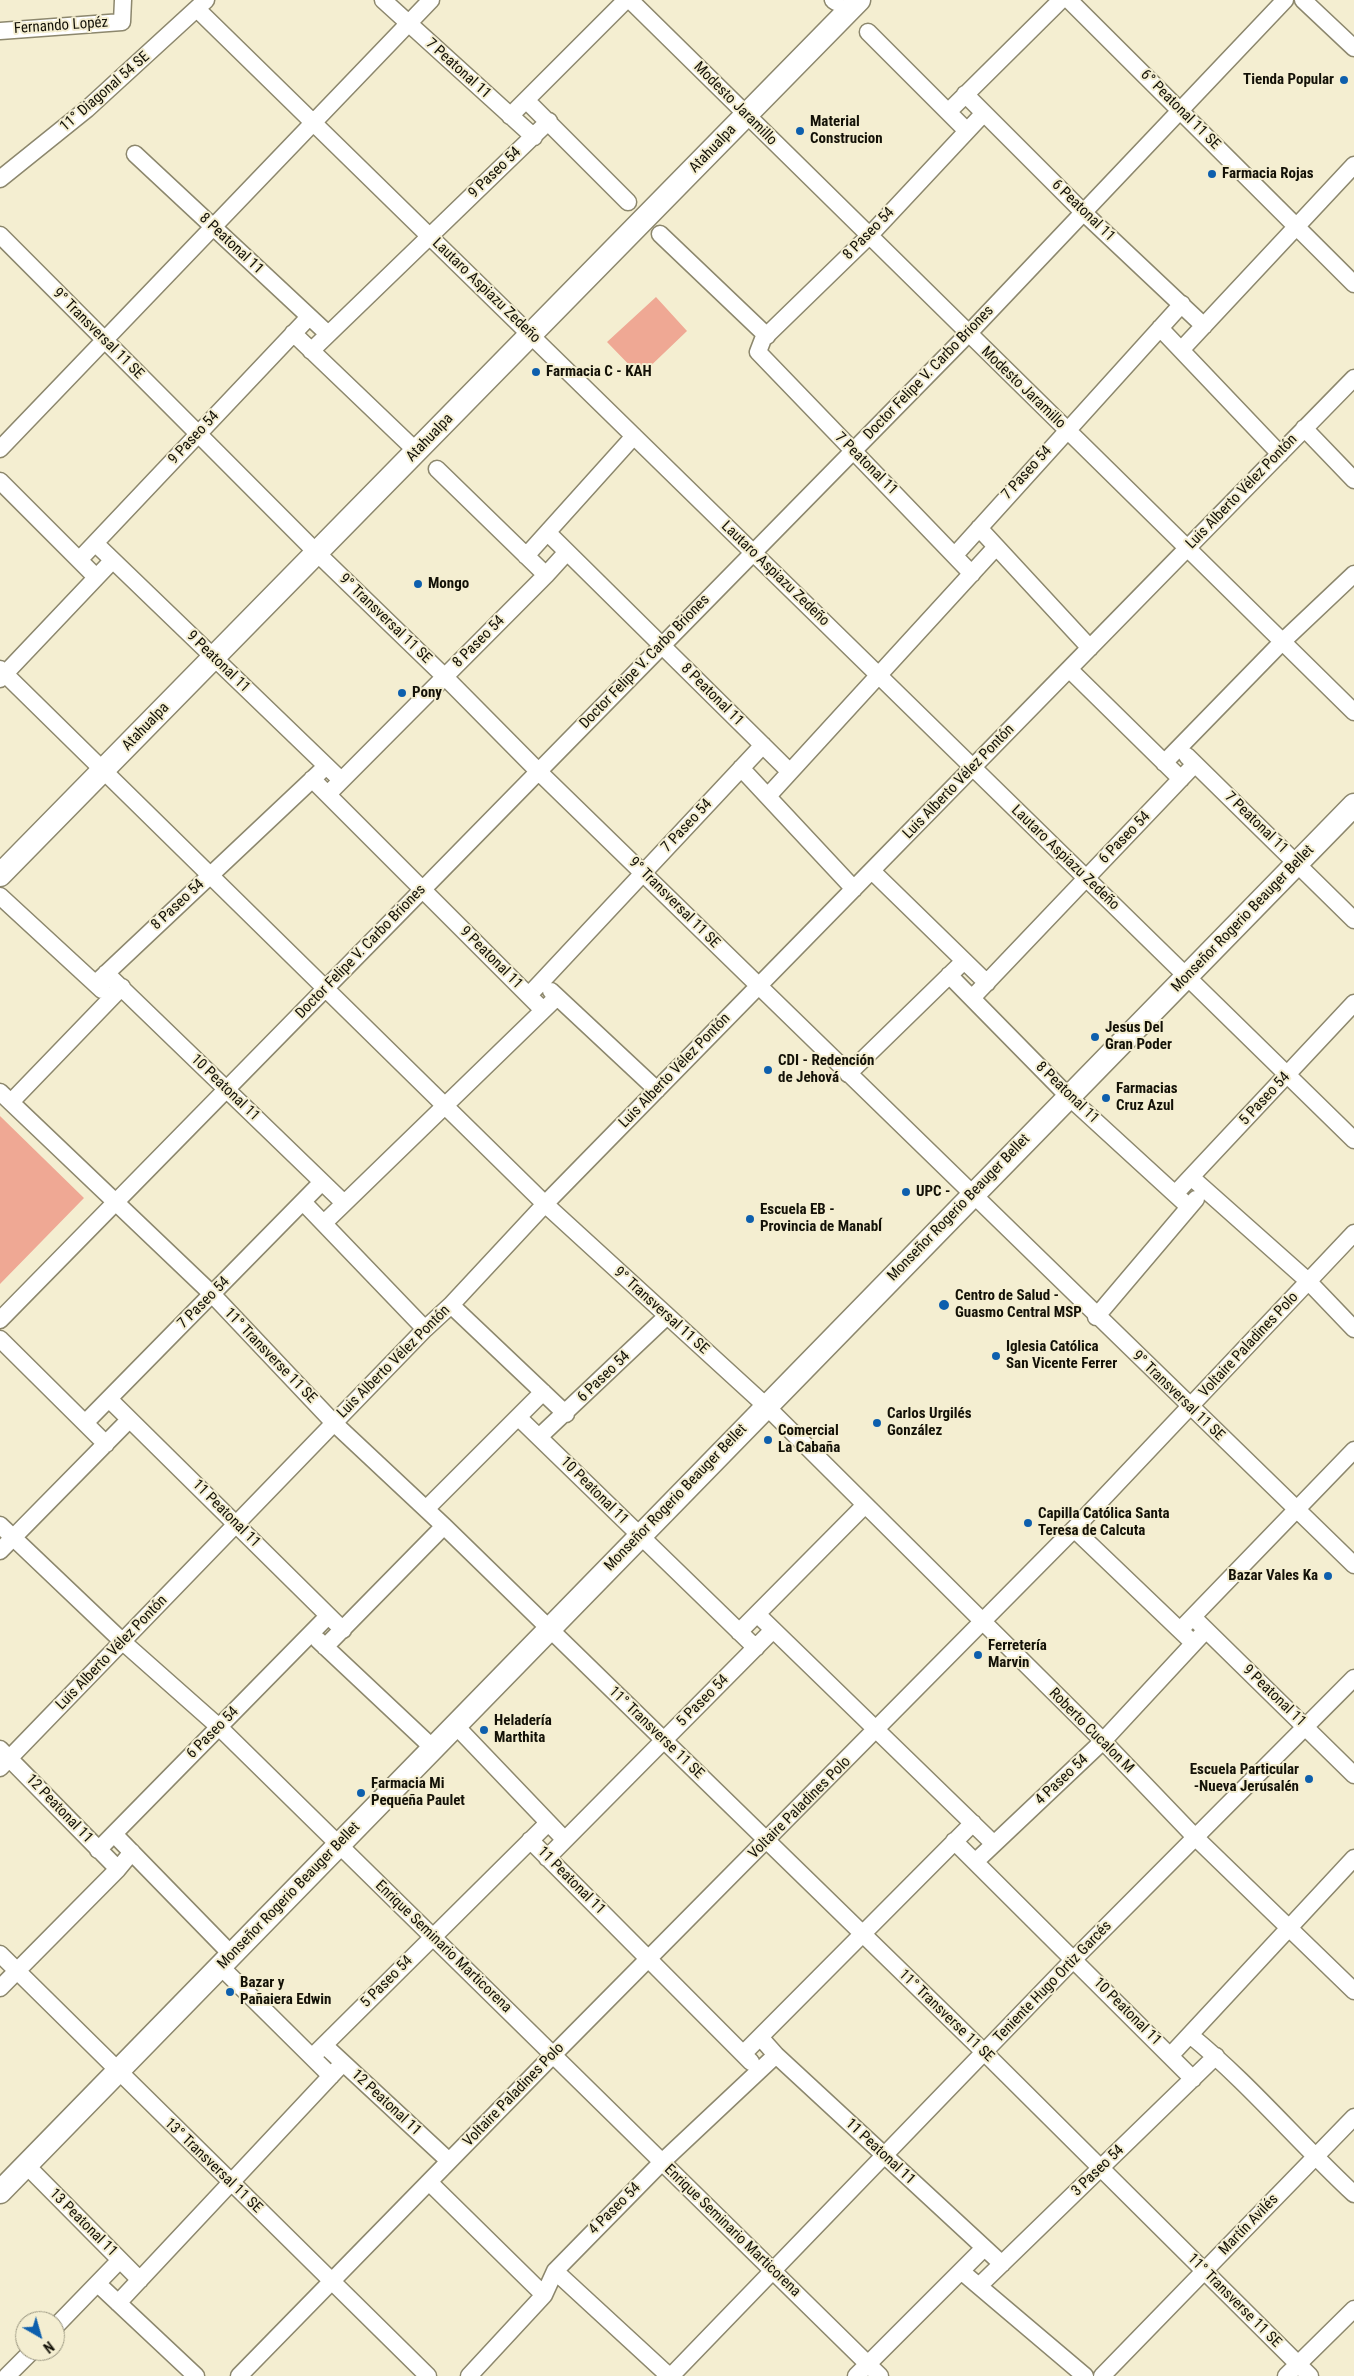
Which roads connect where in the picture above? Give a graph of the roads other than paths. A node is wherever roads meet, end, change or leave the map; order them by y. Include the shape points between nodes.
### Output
1 (123, 0) edge
2 (383, 0) edge
3 (431, 0) edge
4 (626, 0) edge
5 (630, 0) edge
6 (859, 0) edge
7 (1061, 0) edge
8 (1285, 0) edge
9 (1303, 0) edge
10 (1079, 3) edge
11 (201, 4) edge
12 (408, 24) junction
13 (0, 31) edge
14 (868, 32) dead end
15 (1354, 48) edge
16 (964, 94) junction
17 (526, 100) junction
18 (1181, 110) junction
19 (948, 112) junction
20 (984, 113) junction
21 (746, 115) junction
22 (510, 116) junction
23 (549, 121) junction
24 (314, 123) junction
25 (966, 131) junction
26 (534, 137) junction
27 (135, 154) dead end
28 (1354, 165) edge
29 (1, 174) edge
30 (628, 202) dead end
31 (1083, 212) junction
32 (1296, 226) junction
33 (213, 227) junction
34 (660, 234) dead end
35 (0, 235) edge
36 (429, 236) junction
37 (869, 236) junction
38 (1354, 284) edge
39 (1182, 304) junction
40 (309, 317) junction
41 (1204, 326) junction
42 (1160, 328) junction
43 (293, 334) junction
44 (328, 334) junction
45 (968, 334) junction
46 (531, 335) junction
47 (767, 336) junction
48 (105, 342) junction
49 (1182, 349) junction
50 (311, 351) junction
51 (758, 355) joint
52 (1354, 378) edge
53 (1304, 428) junction
54 (1066, 430) junction
55 (198, 434) junction
56 (634, 436) junction
57 (409, 444) dead end
58 (1, 445) edge
59 (853, 451) junction
60 (1280, 454) junction
61 (437, 469) dead end
62 (1354, 480) edge
63 (0, 481) edge
64 (979, 528) junction
65 (548, 534) junction
66 (95, 543) junction
67 (996, 547) junction
68 (1187, 549) junction
69 (753, 552) junction
70 (316, 553) junction
71 (566, 553) junction
72 (955, 555) junction
73 (526, 556) junction
74 (79, 560) junction
75 (112, 561) junction
76 (972, 574) junction
77 (1354, 574) edge
78 (546, 575) junction
79 (96, 577) junction
80 (1282, 642) junction
81 (662, 645) junction
82 (1090, 648) junction
83 (214, 658) junction
84 (1069, 670) junction
85 (2, 674) edge
86 (879, 675) junction
87 (444, 676) junction
88 (1354, 712) edge
89 (762, 745) junction
90 (1178, 748) junction
91 (1164, 763) junction
92 (1195, 764) junction
93 (326, 766) junction
94 (741, 768) junction
95 (973, 768) junction
96 (104, 770) junction
97 (538, 771) junction
98 (790, 772) junction
99 (312, 779) junction
100 (341, 780) junction
101 (1180, 780) junction
102 (328, 794) junction
103 (768, 796) junction
104 (1354, 805) edge
105 (1297, 864) junction
106 (872, 870) junction
107 (643, 872) junction
108 (0, 875) edge
109 (210, 875) junction
110 (1086, 878) junction
111 (854, 889) junction
112 (422, 890) junction
113 (0, 896) edge
114 (1354, 920) edge
115 (964, 961) junction
116 (949, 975) junction
117 (1186, 977) junction
118 (101, 978) junction
119 (541, 982) junction
120 (987, 983) junction
121 (758, 986) junction
122 (326, 988) junction
123 (116, 993) junction
124 (529, 995) junction
125 (557, 997) junction
126 (972, 998) junction
127 (1354, 1003) edge
128 (543, 1010) junction
129 (848, 1074) junction
130 (1288, 1074) junction
131 (227, 1089) junction
132 (656, 1090) junction
133 (6, 1097) edge
134 (1069, 1097) junction
135 (445, 1106) junction
136 (1354, 1140) edge
137 (1191, 1176) junction
138 (322, 1182) junction
139 (1205, 1190) junction
140 (1174, 1194) junction
141 (972, 1195) junction
142 (303, 1202) junction
143 (115, 1203) junction
144 (344, 1203) junction
145 (545, 1204) junction
146 (1188, 1206) junction
147 (324, 1223) junction
148 (1354, 1233) edge
149 (1308, 1282) junction
150 (212, 1294) junction
151 (451, 1305) junction
152 (667, 1316) junction
153 (1096, 1317) junction
154 (0, 1320) edge
155 (425, 1329) junction
156 (1354, 1329) edge
157 (0, 1339) edge
158 (543, 1392) junction
159 (108, 1399) junction
160 (766, 1406) junction
161 (1190, 1407) junction
162 (566, 1414) junction
163 (518, 1418) junction
164 (129, 1420) junction
165 (334, 1422) junction
166 (85, 1423) junction
167 (539, 1437) junction
168 (106, 1444) junction
169 (1354, 1450) edge
170 (866, 1505) junction
171 (426, 1509) junction
172 (1296, 1511) junction
173 (236, 1524) junction
174 (0, 1525) edge
175 (444, 1526) junction
176 (1074, 1529) junction
177 (640, 1535) junction
178 (13, 1538) junction
179 (0, 1551) edge
180 (1354, 1565) edge
181 (757, 1614) junction
182 (328, 1616) junction
183 (1193, 1617) junction
184 (983, 1622) junction
185 (550, 1628) junction
186 (343, 1630) junction
187 (774, 1630) junction
188 (1180, 1630) junction
189 (1206, 1630) junction
190 (739, 1632) junction
191 (311, 1634) junction
192 (123, 1642) junction
193 (1193, 1642) junction
194 (325, 1647) junction
195 (756, 1648) junction
196 (1354, 1678) edge
197 (455, 1725) junction
198 (1305, 1726) junction
199 (218, 1728) junction
200 (876, 1730) junction
201 (664, 1740) junction
202 (1103, 1741) junction
203 (433, 1748) junction
204 (3, 1758) edge
205 (1354, 1774) edge
206 (548, 1823) junction
207 (973, 1823) junction
208 (114, 1834) junction
209 (1195, 1837) junction
210 (530, 1840) junction
211 (565, 1840) junction
212 (954, 1841) junction
213 (767, 1842) junction
214 (994, 1844) junction
215 (338, 1845) junction
216 (98, 1850) junction
217 (132, 1852) junction
218 (548, 1858) junction
219 (1354, 1858) edge
220 (975, 1862) junction
221 (118, 1869) junction
222 (1290, 1927) junction
223 (861, 1934) junction
224 (432, 1937) junction
225 (0, 1954) edge
226 (649, 1959) junction
227 (1074, 1959) junction
228 (226, 1960) junction
229 (18, 1971) junction
230 (0, 1988) edge
231 (1354, 1991) edge
232 (1190, 2035) junction
233 (760, 2036) junction
234 (324, 2045) junction
235 (985, 2053) junction
236 (743, 2054) junction
237 (553, 2055) junction
238 (776, 2055) junction
239 (1170, 2056) junction
240 (1216, 2056) junction
241 (312, 2057) junction
242 (343, 2063) junction
243 (760, 2070) junction
244 (117, 2072) junction
245 (331, 2076) junction
246 (1193, 2079) junction
247 (1354, 2117) edge
248 (884, 2156) junction
249 (1314, 2158) junction
250 (449, 2161) junction
251 (662, 2162) junction
252 (26, 2165) junction
253 (1100, 2169) junction
254 (230, 2182) junction
255 (429, 2182) junction
256 (0, 2190) edge
257 (1354, 2194) edge
258 (983, 2249) junction
259 (120, 2260) junction
260 (1002, 2264) junction
261 (772, 2270) junction
262 (555, 2271) junction
263 (961, 2271) junction
264 (1204, 2271) junction
265 (140, 2280) junction
266 (332, 2282) junction
267 (98, 2284) junction
268 (980, 2285) junction
269 (544, 2294) junction
270 (118, 2303) junction
271 (1354, 2309) edge
272 (65, 2317) edge
273 (22, 2361) edge
274 (1298, 2364) junction
275 (862, 2370) edge
276 (7, 2376) edge
277 (196, 2376) edge
278 (239, 2376) edge
279 (428, 2376) edge
280 (470, 2376) edge
281 (670, 2376) edge
282 (880, 2376) edge
283 (1085, 2376) edge
284 (1102, 2376) edge
285 (1286, 2376) edge
286 (1310, 2376) edge

1 - 13 street, Fernando Lopéz via 122,22
2 - 12 street, 7 Peatonal 11
3 - 12 street
4 - 17 street
5 - 21 street, Modesto Jaramillo
6 - 21 street, Atahualpa
7 - 16 street
8 - 18 street, Doctor Felipe V. Carbo Briones
9 - 15 street
10 - 18 street, 6° Peatonal 11 SE
11 - 24 street, Lautaro Aspiazu Zedeño
11 - 29 street, 11° Diagonal 54 SE via 87,110
12 - 22 street, 7 Peatonal 11
12 - 24 street
14 - 19 street
16 - 19 street
16 - 20 street, 6 Peatonal 11
17 - 22 street
17 - 23 street
18 - 31 street, Doctor Felipe V. Carbo Briones
18 - 32 street, 6° Peatonal 11 SE
19 - 25 street
20 - 25 street, 8 Paseo 54
20 - 31 street, 6 Peatonal 11
21 - 37 street, Modesto Jaramillo
21 - 46 street, Atahualpa
22 - 26 street, 7 Peatonal 11
23 - 26 street, 9 Paseo 54
23 - 30 street
24 - 33 street
24 - 36 street, Lautaro Aspiazu Zedeño
25 - 37 street, 8 Paseo 54
26 - 36 street, 9 Paseo 54
27 - 33 street, 8 Peatonal 11
28 - 32 street
31 - 39 street, 6 Peatonal 11
31 - 45 street, Doctor Felipe V. Carbo Briones
32 - 38 street, 6° Peatonal 11 SE
32 - 41 street
33 - 40 street, 8 Peatonal 11
33 - 48 street
34 - 47 street
35 - 48 street, 9° Transversal 11 SE
36 - 44 street, 9 Paseo 54
36 - 46 street, Lautaro Aspiazu Zedeño
37 - 45 street, Modesto Jaramillo
37 - 47 street, 8 Paseo 54
39 - 41 street, 6 Peatonal 11
39 - 42 street, 7 Paseo 54
40 - 43 street, 9 Paseo 54
40 - 44 street, 8 Peatonal 11
41 - 49 street
42 - 49 street
42 - 54 street, 7 Paseo 54
43 - 50 street
43 - 55 street, 9 Paseo 54
44 - 50 street, 9 Paseo 54
45 - 54 street, Modesto Jaramillo
45 - 59 street, Doctor Felipe V. Carbo Briones
46 - 56 street, Lautaro Aspiazu Zedeño
46 - 70 street, Atahualpa
47 - 51 street, 8 Paseo 54 via 760,344
48 - 55 street, 9° Transversal 11 SE
48 - 58 street
49 - 60 street
50 - 57 street
51 - 59 street, 7 Peatonal 11
52 - 53 street, Luis Alberto Vélez Pontón
53 - 60 street, Luis Alberto Vélez Pontón
53 - 62 street
54 - 64 street, 7 Paseo 54
54 - 68 street, Modesto Jaramillo
55 - 66 street, 9 Paseo 54
55 - 70 street, 9° Transversal 11 SE
56 - 65 street
56 - 69 street, Lautaro Aspiazu Zedeño
59 - 69 street, Doctor Felipe V. Carbo Briones
59 - 72 street, 7 Peatonal 11
60 - 68 street, Luis Alberto Vélez Pontón
61 - 73 street
63 - 74 street
64 - 67 street
64 - 72 street, 7 Paseo 54
65 - 71 street, 8 Peatonal 11
65 - 73 street
66 - 74 street, 9 Paseo 54
66 - 75 street, 9 Peatonal 11
67 - 76 street
67 - 82 street
68 - 80 street, Modesto Jaramillo
68 - 82 street, Luis Alberto Vélez Pontón
69 - 81 street, Doctor Felipe V. Carbo Briones
69 - 86 street, Lautaro Aspiazu Zedeño
70 - 83 street, Atahualpa
70 - 87 street, 9° Transversal 11 SE
71 - 78 street, 8 Paseo 54
71 - 81 street, 8 Peatonal 11
72 - 76 street, 7 Peatonal 11
73 - 78 street
74 - 79 street
75 - 79 street
75 - 83 street, 9 Peatonal 11
76 - 86 street
77 - 80 street
78 - 87 street, 8 Paseo 54
79 - 85 street
80 - 88 street, Modesto Jaramillo
80 - 90 street
81 - 89 street, 8 Peatonal 11
81 - 97 street, Doctor Felipe V. Carbo Briones
82 - 84 street, Luis Alberto Vélez Pontón
83 - 93 street, 9 Peatonal 11
83 - 96 street, Atahualpa
84 - 91 street
84 - 95 street, Luis Alberto Vélez Pontón
85 - 96 street, 9° Transversal 11 SE
86 - 95 street, Lautaro Aspiazu Zedeño
86 - 98 street
87 - 97 street, 9° Transversal 11 SE
87 - 100 street, 8 Paseo 54
89 - 94 street, 7 Paseo 54
89 - 98 street, 8 Peatonal 11
90 - 91 street
90 - 92 street, 7 Peatonal 11
91 - 101 street
92 - 101 street, 6 Paseo 54
92 - 105 street, 7 Peatonal 11
93 - 99 street, 8 Paseo 54
93 - 100 street, 9 Peatonal 11
94 - 103 street
94 - 107 street, 7 Paseo 54
95 - 106 street, Luis Alberto Vélez Pontón
95 - 110 street, Lautaro Aspiazu Zedeño
96 - 108 street, Atahualpa
96 - 109 street, 9° Transversal 11 SE
97 - 107 street, 9° Transversal 11 SE
97 - 112 street, Doctor Felipe V. Carbo Briones
98 - 103 street
99 - 102 street, 9 Peatonal 11
99 - 109 street, 8 Paseo 54
100 - 102 street, 8 Paseo 54
101 - 110 street, 6 Paseo 54
102 - 112 street, 9 Peatonal 11
103 - 111 street
104 - 105 street, Monseñor Rogerio Beauger Bellet
105 - 114 street, 7 Peatonal 11
105 - 117 street, Monseñor Rogerio Beauger Bellet
106 - 111 street, Luis Alberto Vélez Pontón
106 - 115 street
107 - 119 street, 7 Paseo 54
107 - 121 street, 9° Transversal 11 SE
109 - 118 street, 8 Paseo 54
109 - 122 street, 9° Transversal 11 SE
110 - 117 street, Lautaro Aspiazu Zedeño
110 - 120 street, 6 Paseo 54
111 - 121 street, Luis Alberto Vélez Pontón
112 - 122 street, Doctor Felipe V. Carbo Briones
112 - 124 street, 9 Peatonal 11
113 - 118 street, 10 Peatonal 11
115 - 116 street
115 - 120 street
116 - 126 street, 8 Peatonal 11
116 - 129 street
117 - 130 street, Lautaro Aspiazu Zedeño
117 - 134 street, Monseñor Rogerio Beauger Bellet
118 - 123 street, 10 Peatonal 11
119 - 124 street, 7 Paseo 54
119 - 125 street, 9 Peatonal 11
120 - 126 street, 6 Paseo 54
121 - 129 street, 9° Transversal 11 SE
121 - 132 street, Luis Alberto Vélez Pontón
122 - 131 street, Doctor Felipe V. Carbo Briones
122 - 135 street, 9° Transversal 11 SE
123 - 131 street, 10 Peatonal 11
123 - 133 street
124 - 128 street, 9 Peatonal 11
125 - 128 street
125 - 132 street, 9 Peatonal 11
126 - 134 street, 8 Peatonal 11
127 - 130 street, 5 Paseo 54
128 - 135 street
129 - 141 street, 9° Transversal 11 SE
130 - 136 street, Lautaro Aspiazu Zedeño
130 - 137 street, 5 Paseo 54
131 - 138 street, 10 Peatonal 11
131 - 143 street, Doctor Felipe V. Carbo Briones
132 - 145 street, Luis Alberto Vélez Pontón
133 - 143 street, 11° Transverse 11 SE
134 - 140 street, 8 Peatonal 11
134 - 141 street, Monseñor Rogerio Beauger Bellet
135 - 144 street
135 - 145 street, 9° Transversal 11 SE
137 - 139 street
137 - 140 street, 5 Paseo 54
138 - 142 street, 7 Paseo 54
138 - 144 street, 10 Peatonal 11
139 - 146 street
139 - 149 street
140 - 146 street, 8 Peatonal 11
141 - 153 street, 9° Transversal 11 SE
141 - 160 street, Monseñor Rogerio Beauger Bellet
142 - 147 street
142 - 150 street, 7 Paseo 54
143 - 150 street, 11° Transverse 11 SE
143 - 154 street, Doctor Felipe V. Carbo Briones
144 - 147 street
145 - 151 street, Luis Alberto Vélez Pontón
145 - 152 street, 9° Transversal 11 SE
146 - 153 street
147 - 155 street
148 - 149 street, Voltaire Paladines Polo
149 - 156 street
149 - 161 street, Voltaire Paladines Polo
150 - 159 street, 7 Paseo 54
150 - 165 street, 11° Transverse 11 SE
151 - 155 street, Luis Alberto Vélez Pontón
151 - 158 street
152 - 160 street, 9° Transversal 11 SE
152 - 162 street, 6 Paseo 54
153 - 161 street, 9° Transversal 11 SE
155 - 165 street, Luis Alberto Vélez Pontón
157 - 166 street
158 - 162 street
158 - 163 street
159 - 164 street, 11 Peatonal 11
159 - 166 street, 7 Paseo 54
160 - 170 street, Roberto Cucalon M
160 - 177 street, Monseñor Rogerio Beauger Bellet
161 - 172 street, 9° Transversal 11 SE
161 - 176 street, Voltaire Paladines Polo
162 - 167 street, 6 Paseo 54
163 - 167 street, 10 Peatonal 11
163 - 171 street
164 - 168 street
164 - 173 street, 11 Peatonal 11
165 - 171 street, 11° Transverse 11 SE
165 - 173 street, Luis Alberto Vélez Pontón
166 - 168 street
167 - 177 street, 10 Peatonal 11
168 - 178 street
169 - 172 street
170 - 181 street
170 - 184 street, Roberto Cucalon M
171 - 175 street, 11° Transverse 11 SE
172 - 180 street, 9° Transversal 11 SE
172 - 183 street
173 - 182 street, 11 Peatonal 11
173 - 192 street, Luis Alberto Vélez Pontón
174 - 178 street, Enrique Seminario Marticorena
175 - 185 street, 11° Transverse 11 SE
175 - 186 street
176 - 184 street, Voltaire Paladines Polo
176 - 188 street
177 - 185 street, Monseñor Rogerio Beauger Bellet
177 - 190 street, 10 Peatonal 11
178 - 179 street
178 - 192 street, Enrique Seminario Marticorena
181 - 187 street
181 - 190 street
182 - 186 street, 11 Peatonal 11
182 - 191 street, 6 Paseo 54
183 - 188 street
183 - 189 street, 9 Peatonal 11
184 - 200 street, Voltaire Paladines Polo
184 - 202 street, Roberto Cucalon M
185 - 197 street, Monseñor Rogerio Beauger Bellet
185 - 201 street, 11° Transverse 11 SE
186 - 194 street
187 - 195 street, 5 Paseo 54
187 - 200 street
188 - 193 street
189 - 193 street, 4 Paseo 54
189 - 198 street, 9 Peatonal 11
190 - 195 street, 10 Peatonal 11
191 - 194 street
191 - 199 street, 6 Paseo 54
192 - 199 street, Enrique Seminario Marticorena
192 - 204 street, Luis Alberto Vélez Pontón
193 - 202 street, 4 Paseo 54
194 - 203 street
195 - 201 street, 5 Paseo 54
196 - 198 street, Teniente Hugo Ortiz Garcés
197 - 203 street, Monseñor Rogerio Beauger Bellet
197 - 206 street, 11 Peatonal 11
198 - 205 street, 9 Peatonal 11
198 - 209 street, Teniente Hugo Ortiz Garcés
199 - 208 street, 6 Paseo 54
199 - 215 street, Enrique Seminario Marticorena
200 - 207 street
200 - 213 street, Voltaire Paladines Polo
201 - 211 street, 5 Paseo 54
201 - 213 street, 11° Transverse 11 SE
202 - 209 street, Roberto Cucalon M
202 - 214 street, 4 Paseo 54
203 - 215 street, Monseñor Rogerio Beauger Bellet
204 - 216 street, 12 Peatonal 11
206 - 210 street, 5 Paseo 54
206 - 211 street, 11 Peatonal 11
207 - 212 street
207 - 214 street
208 - 216 street, 6 Paseo 54
208 - 217 street, 12 Peatonal 11
209 - 222 street, Roberto Cucalon M
209 - 227 street, Teniente Hugo Ortiz Garcés
210 - 218 street, 11 Peatonal 11
210 - 224 street, 5 Paseo 54
211 - 218 street, 5 Paseo 54
212 - 220 street, 10 Peatonal 11
212 - 223 street
213 - 223 street, 11° Transverse 11 SE
213 - 226 street, Voltaire Paladines Polo
214 - 220 street, 4 Paseo 54
215 - 224 street, Enrique Seminario Marticorena
215 - 228 street, Monseñor Rogerio Beauger Bellet
216 - 221 street, 12 Peatonal 11
217 - 221 street
217 - 228 street, 12 Peatonal 11
218 - 226 street, 11 Peatonal 11
219 - 222 street
220 - 227 street, 10 Peatonal 11
221 - 229 street
222 - 231 street, Roberto Cucalon M
222 - 232 street
223 - 233 street
223 - 235 street, 11° Transverse 11 SE
224 - 234 street, 5 Paseo 54
224 - 237 street, Enrique Seminario Marticorena
225 - 229 street, 13° Transversal 11 SE
226 - 236 street, 11 Peatonal 11
226 - 237 street, Voltaire Paladines Polo
227 - 235 street, Teniente Hugo Ortiz Garcés
227 - 239 street, 10 Peatonal 11
228 - 241 street, 12 Peatonal 11
228 - 244 street, Monseñor Rogerio Beauger Bellet
229 - 230 street
229 - 244 street, 13° Transversal 11 SE
232 - 239 street
232 - 240 street
233 - 236 street
233 - 238 street, 11 Peatonal 11
234 - 241 street, 5 Paseo 54
234 - 242 street, 12 Peatonal 11
235 - 248 street, Teniente Hugo Ortiz Garcés
235 - 253 street, 11° Transverse 11 SE
236 - 243 street, 11 Peatonal 11
237 - 250 street, Voltaire Paladines Polo
237 - 251 street, Enrique Seminario Marticorena
238 - 243 street, 4 Paseo 54
238 - 248 street, 11 Peatonal 11
239 - 246 street, 10 Peatonal 11
240 - 246 street, 3 Paseo 54
240 - 249 street
241 - 245 street, 12 Peatonal 11
242 - 245 street
242 - 250 street, 12 Peatonal 11
243 - 251 street, 4 Paseo 54
244 - 252 street, Monseñor Rogerio Beauger Bellet
244 - 254 street, 13° Transversal 11 SE
245 - 254 street
246 - 253 street, 3 Paseo 54
247 - 249 street, Martín Avilés
248 - 258 street, 11 Peatonal 11
248 - 261 street, Teniente Hugo Ortiz Garcés
249 - 257 street
249 - 264 street, Martín Avilés
250 - 255 street, Voltaire Paladines Polo
251 - 261 street, Enrique Seminario Marticorena
251 - 262 street, 4 Paseo 54
252 - 256 street, Monseñor Rogerio Beauger Bellet
252 - 259 street, 13 Peatonal 11
253 - 260 street, 3 Paseo 54
253 - 264 street, 11° Transverse 11 SE
254 - 265 street
254 - 266 street, 13° Transversal 11 SE
255 - 266 street, Voltaire Paladines Polo
255 - 269 street
258 - 260 street, 11 Peatonal 11
258 - 263 street
259 - 265 street, 13 Peatonal 11
259 - 267 street
260 - 268 street, 3 Paseo 54
261 - 275 street, Enrique Seminario Marticorena
261 - 281 street, Teniente Hugo Ortiz Garcés
262 - 269 street, 4 Paseo 54
262 - 281 street
263 - 268 street
263 - 275 street
264 - 274 street, 11° Transverse 11 SE
264 - 284 street, Martín Avilés
265 - 270 street
266 - 278 street, Voltaire Paladines Polo
266 - 279 street, 13° Transversal 11 SE
267 - 270 street
267 - 272 street
268 - 283 street
269 - 280 street, 4 Paseo 54
270 - 277 street
271 - 274 street
273 - 276 street
274 - 285 street
274 - 286 street, 11° Transverse 11 SE
275 - 282 street, Enrique Seminario Marticorena

